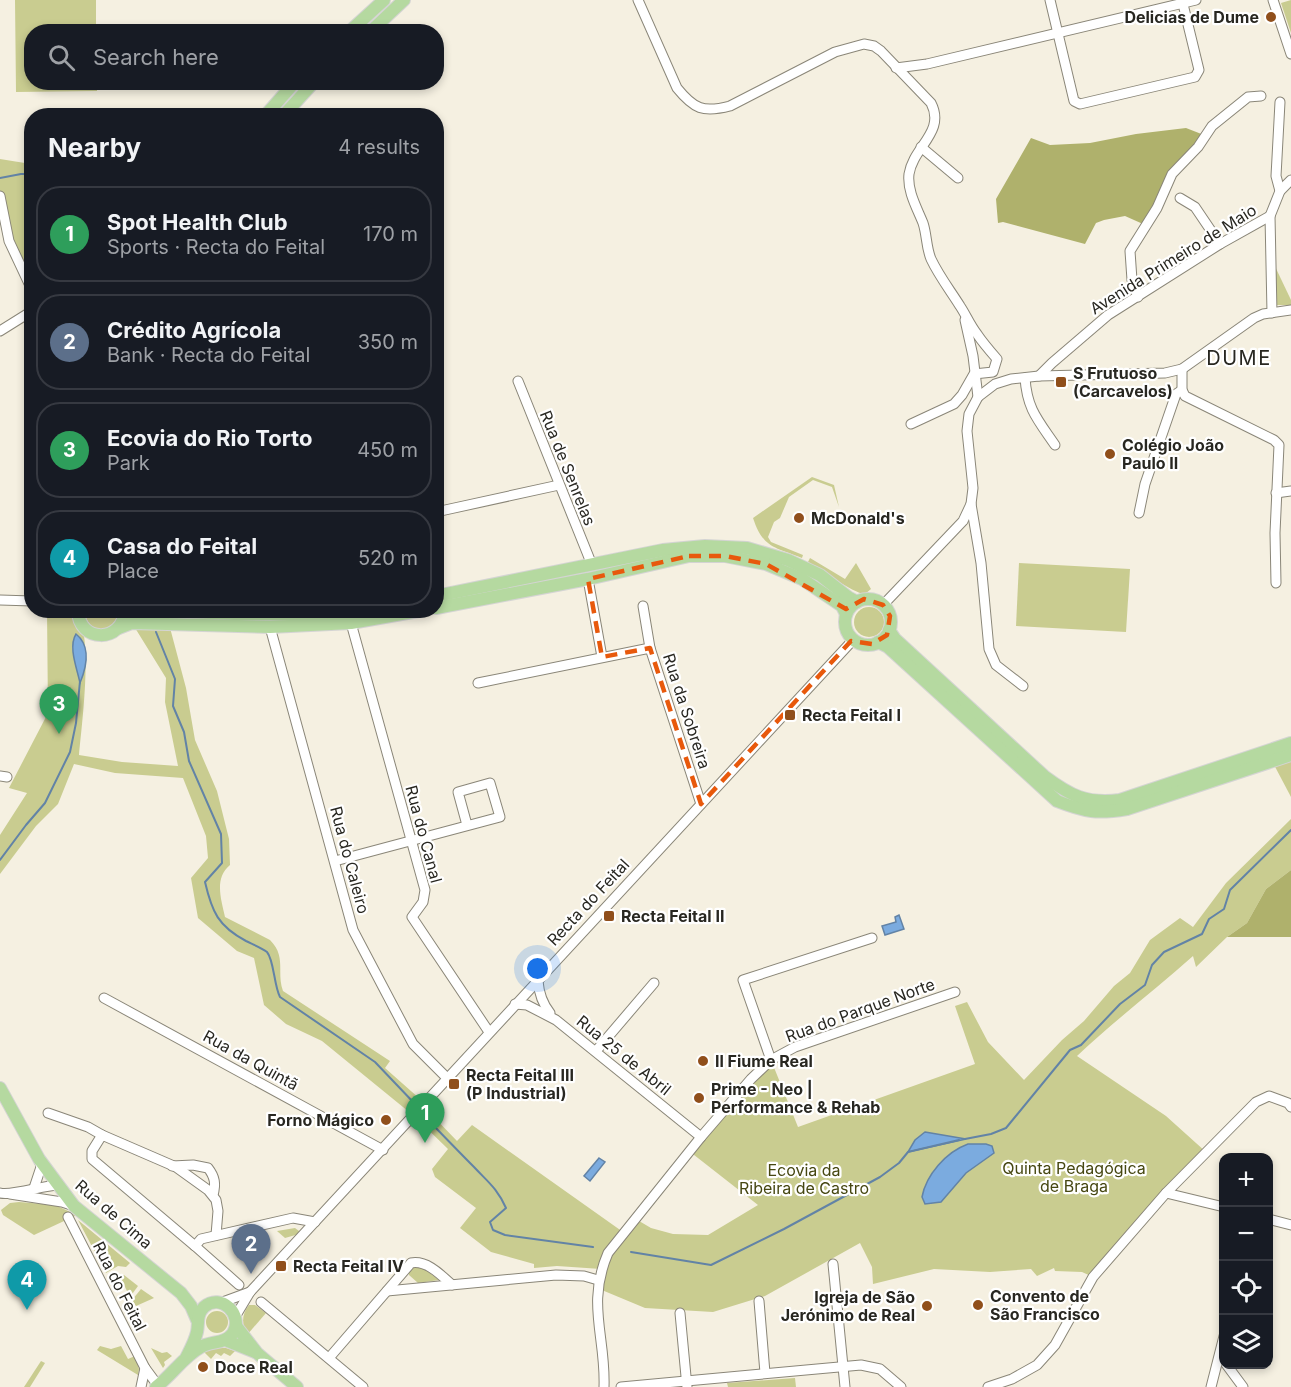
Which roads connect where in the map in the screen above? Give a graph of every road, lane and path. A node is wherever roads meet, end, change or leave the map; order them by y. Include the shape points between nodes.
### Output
1 (384, 0) edge
2 (404, 0) edge
3 (638, 0) edge
4 (1050, 0) edge
5 (1196, 0) edge
6 (1273, 0) edge
7 (1183, 2) edge
8 (358, 24) edge
9 (378, 24) edge
10 (1058, 33) junction
11 (1291, 54) edge
12 (927, 64) junction
13 (896, 68) junction
14 (910, 81) junction
15 (288, 90) edge
16 (307, 90) edge
17 (1261, 96) dead end
18 (1280, 102) dead end
19 (272, 108) edge
20 (290, 108) edge
21 (921, 147) junction
22 (958, 177) dead end
23 (1291, 180) edge
24 (1280, 191) junction
25 (0, 196) edge
26 (1180, 198) dead end
27 (1270, 216) junction
28 (9, 241) junction
29 (1220, 244) junction
30 (0, 247) edge
31 (24, 273) edge
32 (1138, 297) junction
33 (961, 307) junction
34 (1291, 310) edge
35 (1272, 313) junction
36 (24, 316) edge
37 (0, 331) edge
38 (1182, 369) junction
39 (974, 374) junction
40 (1039, 376) junction
41 (1025, 378) junction
42 (518, 381) dead end
43 (1182, 390) junction
44 (978, 397) junction
45 (911, 424) dead end
46 (1055, 445) dead end
47 (559, 485) junction
48 (1291, 491) edge
49 (1276, 493) junction
50 (971, 504) junction
51 (444, 510) edge
52 (1139, 513) dead end
53 (592, 565) junction
54 (588, 579) junction
55 (1276, 583) dead end
56 (444, 594) edge
57 (0, 600) edge
58 (24, 601) edge
59 (857, 602) junction
60 (883, 605) junction
61 (444, 606) edge
62 (643, 606) dead end
63 (846, 614) junction
64 (79, 618) edge
65 (124, 618) edge
66 (379, 618) edge
67 (351, 623) junction
68 (270, 627) junction
69 (119, 628) junction
70 (889, 630) junction
71 (853, 640) junction
72 (878, 642) junction
73 (650, 648) junction
74 (602, 657) junction
75 (478, 683) dead end
76 (1023, 686) dead end
77 (1291, 742) edge
78 (1291, 755) edge
79 (701, 804) junction
80 (467, 825) junction
81 (411, 842) junction
82 (335, 861) junction
83 (872, 938) dead end
84 (538, 981) junction
85 (654, 983) dead end
86 (955, 992) dead end
87 (104, 998) dead end
88 (515, 1004) junction
89 (556, 1020) junction
90 (489, 1032) junction
91 (596, 1051) junction
92 (771, 1060) junction
93 (448, 1079) junction
94 (0, 1088) edge
95 (1291, 1107) edge
96 (48, 1113) dead end
97 (102, 1135) junction
98 (701, 1137) junction
99 (383, 1150) junction
100 (39, 1159) junction
101 (172, 1166) junction
102 (57, 1185) junction
103 (34, 1188) junction
104 (1166, 1192) junction
105 (5, 1194) edge
106 (213, 1195) junction
107 (1219, 1206) edge
108 (71, 1212) junction
109 (1273, 1220) edge
110 (315, 1222) junction
111 (1291, 1225) edge
112 (216, 1235) junction
113 (195, 1246) junction
114 (833, 1264) dead end
115 (403, 1272) junction
116 (598, 1280) junction
117 (238, 1285) dead end
118 (452, 1285) junction
119 (416, 1287) junction
120 (387, 1291) junction
121 (250, 1292) junction
122 (181, 1293) junction
123 (759, 1301) dead end
124 (261, 1302) dead end
125 (217, 1303) junction
126 (680, 1313) dead end
127 (236, 1322) junction
128 (197, 1325) junction
129 (219, 1341) junction
130 (257, 1353) junction
131 (186, 1358) junction
132 (329, 1358) junction
133 (843, 1366) junction
134 (145, 1368) junction
135 (1219, 1368) edge
136 (1230, 1369) edge
137 (765, 1373) junction
138 (687, 1384) edge
139 (141, 1387) edge
140 (158, 1387) edge
141 (297, 1387) edge
142 (363, 1387) edge
143 (604, 1387) edge
144 (621, 1387) edge
145 (845, 1387) edge
146 (901, 1387) edge
147 (988, 1387) edge
148 (1210, 1387) edge
149 (1243, 1387) edge

1 - 8 main road
2 - 9 main road
3 - 13 street via 677,88 698,108 730,106 836,52 864,44 874,46
4 - 10 street
5 - 7 street
6 - 11 street
7 - 10 street
7 - 10 street via 1199,70 1195,77 1080,104 1074,101
10 - 12 street
12 - 13 street
12 - 14 street
13 - 14 street
14 - 21 street via 935,111 935,125
15 - 19 main road
16 - 20 main road
17 - 32 street via 1248,97 1212,126 1172,174 1157,208 1130,251
18 - 24 street via 1276,155
21 - 22 street
21 - 33 street via 912,163 910,191 931,258
23 - 24 street
24 - 27 street
25 - 28 street
26 - 29 street via 1195,207
27 - 29 street, Avenida Primeiro de Maio
27 - 35 street
28 - 30 street
28 - 31 street
29 - 32 street, Avenida Primeiro de Maio
32 - 40 street, Avenida Primeiro de Maio via 1093,326
33 - 39 street
33 - 39 street via 997,359 993,372
34 - 35 street
35 - 38 street via 1254,318
36 - 37 street
38 - 40 street via 1165,373
38 - 43 street
39 - 44 street
39 - 45 street via 954,404
40 - 41 street
41 - 44 street via 995,384
41 - 46 street via 1031,410
42 - 47 street, Rua de Senrelas
43 - 49 street via 1185,396 1279,445
43 - 52 street via 1176,394
44 - 50 street via 969,414 967,431
47 - 51 street
47 - 53 street, Rua de Senrelas
48 - 49 street
49 - 55 street
50 - 60 street via 963,521
50 - 76 street via 989,649 996,666
53 - 56 main road
53 - 59 main road via 663,550 747,548 802,566
54 - 61 main road
54 - 63 main road via 688,556 725,556 766,564 802,579 842,606
54 - 74 street
57 - 58 street
59 - 60 main road via 871,599
59 - 63 main road
60 - 70 main road via 890,616
62 - 73 street
63 - 71 main road via 845,628
64 - 69 main road via 93,634 107,635
65 - 69 main road
66 - 67 main road
67 - 68 main road
67 - 81 street, Rua do Canal
68 - 69 main road via 132,623
68 - 82 street, Rua do Caleiro
70 - 72 main road
70 - 77 main road via 1044,776 1082,799 1120,800
71 - 72 main road via 865,645
71 - 79 street, Recta do Feital
72 - 78 main road via 1057,801 1079,810 1102,813 1127,809
73 - 74 street, Rua da Sobreira
73 - 79 street, Rua da Sobreira
74 - 75 street, Rua da Sobreira
79 - 84 street, Recta do Feital
80 - 80 street via 500,817 490,783 458,792
80 - 81 street
81 - 82 street
81 - 90 street, Rua do Canal via 425,890 423,902 412,917
82 - 93 street, Rua do Caleiro via 353,930 364,952 413,1044
83 - 92 street via 743,980
84 - 88 street, Recta do Feital
84 - 89 street, Rua 25 de Abril via 543,1004
85 - 91 street
86 - 92 street, Rua do Parque Norte via 816,1038
87 - 99 street, Rua da Quintã
88 - 89 street, Rua 25 de Abril via 527,1005
88 - 90 street, Recta do Feital
89 - 91 street, Rua 25 de Abril
90 - 93 street, Recta do Feital
91 - 98 street, Rua 25 de Abril
92 - 98 street, Rua do Parque Norte
93 - 99 street, Recta do Feital
94 - 100 main road, Rua de Cima
95 - 104 street via 1269,1096 1256,1102
96 - 97 street
97 - 101 street
97 - 113 street via 92,1151 92,1159
98 - 116 street, Rua do Parque Norte via 608,1253
99 - 110 street, Recta do Feital
100 - 102 main road, Rua de Cima
100 - 103 street via 41,1167
101 - 106 street
101 - 106 street via 208,1168 214,1176
102 - 103 street
102 - 108 main road, Rua de Cima
103 - 105 street
104 - 107 street
104 - 147 street via 1094,1277 1055,1345 1037,1365
105 - 108 street via 62,1202
106 - 112 street via 218,1211
108 - 122 main road, Rua de Cima
108 - 134 street, Rua do Feital
109 - 111 street
110 - 112 street via 293,1218
110 - 121 street, Recta do Feital
112 - 113 street via 201,1239
113 - 117 street
114 - 133 street
115 - 118 street via 411,1263 426,1264
115 - 119 street
115 - 120 street
116 - 118 street via 556,1275
116 - 143 street, Rua do Parque Norte
118 - 119 street
119 - 120 street
120 - 132 street
121 - 125 street, Recta do Feital
121 - 127 street, Recta do Feital
122 - 125 main road, Rua de Cima
122 - 128 main road, Rua de Cima
123 - 137 street
124 - 132 street
125 - 127 main road via 231,1308
125 - 128 main road, Recta do Feital via 203,1308
126 - 138 street
127 - 129 main road, Recta do Feital via 230,1336
127 - 130 main road
128 - 129 main road via 205,1338
128 - 131 main road, Recta do Feital
129 - 130 main road
129 - 131 main road, Recta do Feital
130 - 141 main road
131 - 140 main road, Recta do Feital
132 - 142 street
133 - 137 street
133 - 145 street
133 - 146 street via 871,1365 889,1374
134 - 139 street
134 - 140 street, Rua do Feital
135 - 148 street
136 - 149 street
137 - 138 street
138 - 144 street

